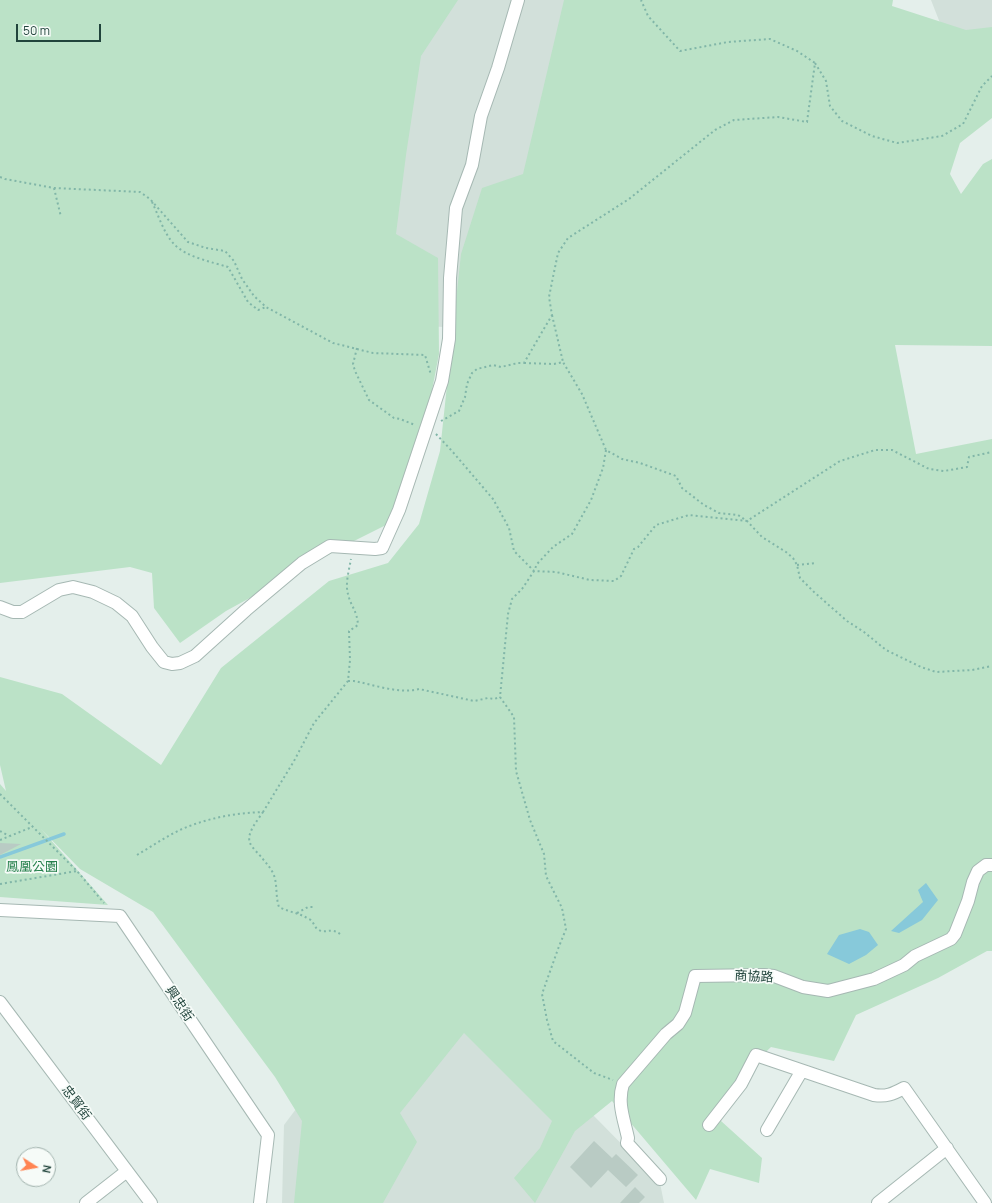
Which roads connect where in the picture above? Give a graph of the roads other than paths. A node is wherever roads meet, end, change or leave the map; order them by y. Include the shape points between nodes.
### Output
1 (518, 0) edge
2 (0, 607) edge
3 (992, 866) edge
4 (0, 910) edge
5 (2, 1008) edge
6 (801, 1072) junction
7 (709, 1125) dead end
8 (767, 1130) dead end
9 (947, 1148) junction
10 (127, 1171) junction
11 (660, 1180) dead end
12 (992, 1201) edge
13 (86, 1203) edge
14 (151, 1203) edge
15 (260, 1203) edge
16 (878, 1203) edge
17 (986, 1203) edge
18 (989, 1203) edge

1 - 2 street via 481,116 472,165 456,208 450,278 449,339 442,381 399,510 382,548 330,546 302,563 195,656 180,663 164,662 132,616 116,603 93,592 72,587 59,590 22,612
3 - 11 street, 商協路 via 986,865 978,871 955,934 950,939 874,979 828,991 803,987 774,976 695,976 686,1013 623,1084 620,1095 627,1142
4 - 15 street, 興忠街 via 120,916 268,1135
5 - 10 street, 忠貿街
6 - 7 street via 756,1055 741,1084
6 - 8 street
6 - 9 street via 883,1097 904,1088
9 - 16 street
9 - 17 street
10 - 13 street
10 - 14 street, 忠貿街
12 - 18 street

